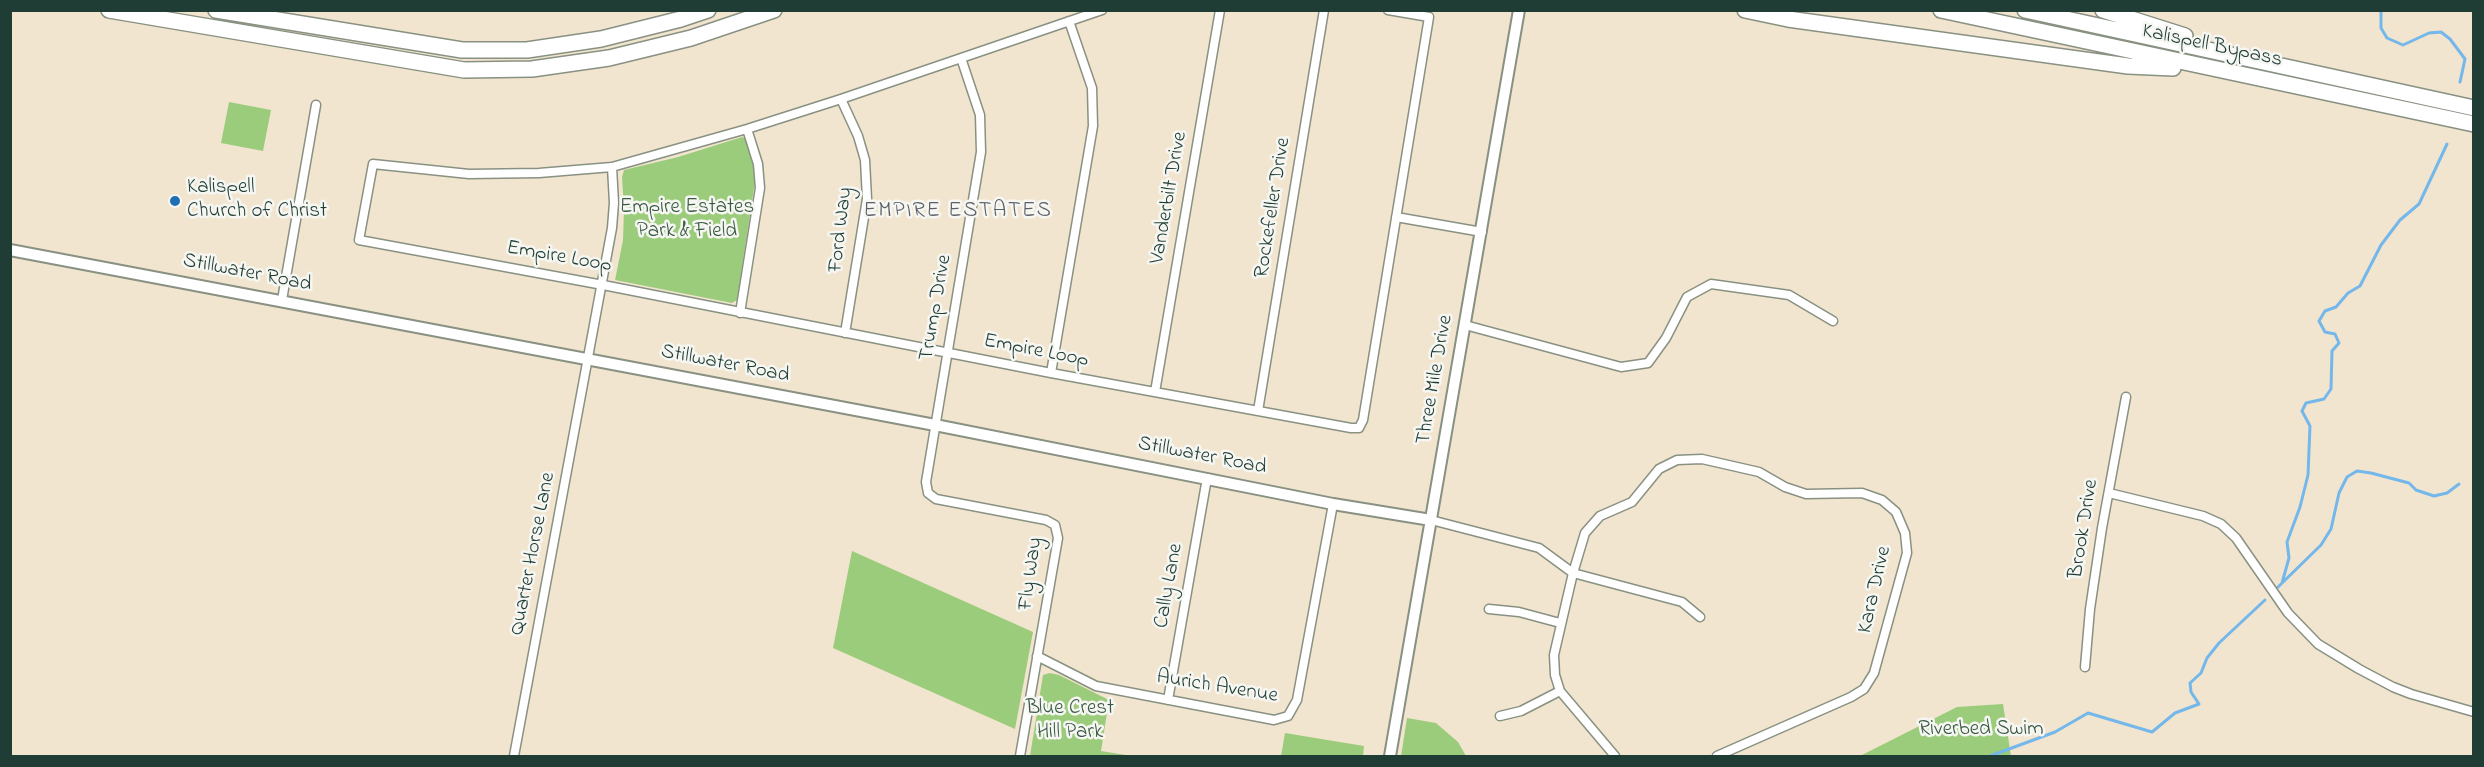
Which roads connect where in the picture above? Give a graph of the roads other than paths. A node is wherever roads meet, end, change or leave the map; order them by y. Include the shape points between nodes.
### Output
1 (109, 10) edge
2 (216, 10) edge
3 (708, 10) edge
4 (774, 10) edge
5 (1102, 10) edge
6 (1220, 10) edge
7 (1324, 10) edge
8 (1388, 10) edge
9 (1519, 10) edge
10 (1745, 10) edge
11 (1941, 10) edge
12 (2025, 10) edge
13 (2103, 10) edge
14 (1069, 21) junction
15 (961, 57) junction
16 (2271, 63) junction
17 (2221, 71) junction
18 (841, 99) junction
19 (316, 105) dead end
20 (2474, 108) edge
21 (2474, 124) edge
22 (747, 129) junction
23 (612, 167) junction
24 (1396, 217) junction
25 (1482, 232) junction
26 (10, 250) edge
27 (603, 285) junction
28 (282, 300) junction
29 (740, 313) junction
30 (1833, 321) dead end
31 (1465, 325) junction
32 (845, 333) junction
33 (947, 354) junction
34 (590, 359) junction
35 (1051, 373) junction
36 (1155, 392) junction
37 (2126, 397) dead end
38 (1258, 411) junction
39 (935, 425) junction
40 (1207, 478) junction
41 (2109, 493) junction
42 (1333, 504) junction
43 (1431, 520) junction
44 (1573, 573) junction
45 (1489, 609) dead end
46 (1700, 617) dead end
47 (1560, 623) junction
48 (1037, 657) junction
49 (2085, 667) dead end
50 (1560, 691) junction
51 (1168, 700) junction
52 (2474, 712) edge
53 (1500, 716) dead end
54 (514, 756) edge
55 (1020, 756) edge
56 (1390, 756) edge
57 (1615, 756) edge
58 (1717, 756) edge

1 - 4 highway via 464,70 532,69 609,58 692,38
2 - 3 highway via 462,50 527,50 601,39
5 - 14 street, Empire Loop
6 - 36 street, Vanderbilt Drive
7 - 38 street, Rockefeller Drive
8 - 24 street, Empire Loop via 1429,17
9 - 25 street, Three Mile Drive
10 - 17 highway via 2128,66
11 - 17 highway, Kalispell Bypass
12 - 16 highway, Kalispell Bypass
13 - 16 highway
14 - 15 street, Empire Loop
14 - 35 street via 1092,88 1094,126
15 - 18 street, Empire Loop
15 - 33 street, Trump Drive via 980,115 981,152
16 - 20 highway, Kalispell Bypass
17 - 21 highway, Kalispell Bypass
18 - 22 street, Empire Loop
18 - 32 street, Ford Way via 865,160 867,200
19 - 28 street
22 - 23 street, Empire Loop
22 - 29 street via 758,164 760,188
23 - 27 street, Quarter Horse Lane via 614,203
23 - 27 street, Empire Loop via 469,174 373,164 359,240
24 - 25 street
24 - 38 street, Empire Loop via 1359,428
25 - 31 street, Three Mile Drive
26 - 28 street, Stillwater Road
27 - 29 street, Empire Loop
27 - 34 street, Quarter Horse Lane
28 - 34 street, Stillwater Road
29 - 32 street, Empire Loop
30 - 31 street via 1789,296 1711,284 1687,297 1648,363 1621,368
31 - 43 street, Three Mile Drive
32 - 33 street, Empire Loop
33 - 35 street, Empire Loop
33 - 39 street, Trump Drive
34 - 39 street, Stillwater Road
34 - 54 street, Quarter Horse Lane
35 - 36 street, Empire Loop
36 - 38 street, Empire Loop
37 - 41 street, Brook Drive
39 - 40 street, Stillwater Road
39 - 48 street, Fly Way via 926,482 928,493 936,499 1046,519 1055,525 1058,538
40 - 42 street, Stillwater Road
40 - 51 street, Cally Lane
41 - 49 street, Brook Drive
41 - 52 street via 2221,524 2236,538 2288,613 2318,644 2393,687
42 - 43 street, Stillwater Road
42 - 51 street, Aurich Avenue via 1297,700 1288,716 1274,720
43 - 44 street via 1539,548
43 - 56 street, Three Mile Drive
44 - 46 street via 1682,602
44 - 47 street, Kara Drive
44 - 58 street, Kara Drive via 1585,533 1600,516 1632,502 1659,469 1677,460 1702,459 1760,472 1806,494 1862,493 1881,500 1896,512 1905,533 1906,553 1874,673 1864,688
45 - 47 street via 1520,612
47 - 50 street, Kara Drive via 1554,656
48 - 51 street, Aurich Avenue via 1096,686
48 - 55 street, Fly Way
50 - 53 street via 1521,711
50 - 57 street

